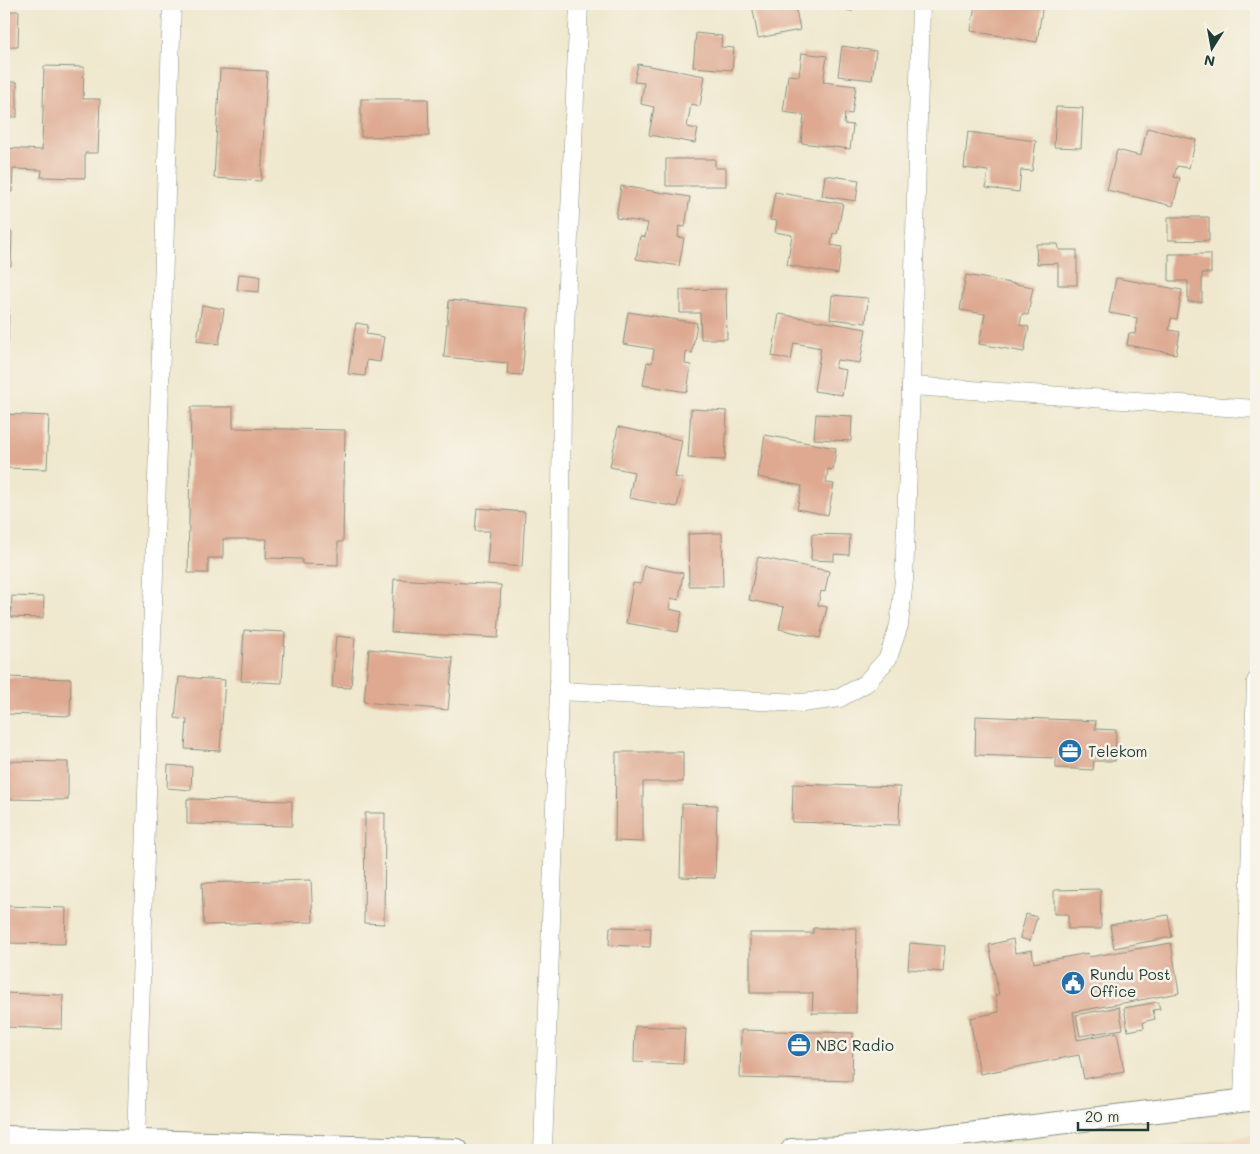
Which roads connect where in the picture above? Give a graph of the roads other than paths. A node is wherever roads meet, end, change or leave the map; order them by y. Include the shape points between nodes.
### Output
1 (172, 4) edge
2 (579, 4) edge
3 (921, 4) edge
4 (911, 386) junction
5 (1256, 409) edge
6 (1256, 681) edge
7 (559, 691) junction
8 (1255, 745) edge
9 (1249, 1100) edge
10 (4, 1138) edge
11 (136, 1141) junction
12 (837, 1149) edge
13 (457, 1150) edge
14 (543, 1150) edge
15 (792, 1150) edge

1 - 11 street
2 - 7 street via 562,398
3 - 4 street
4 - 5 street
4 - 7 street via 904,580 899,625 888,658 866,683 840,698 802,704
6 - 8 street
7 - 14 street
8 - 9 street
9 - 12 street
10 - 11 street
11 - 13 street
12 - 15 street

